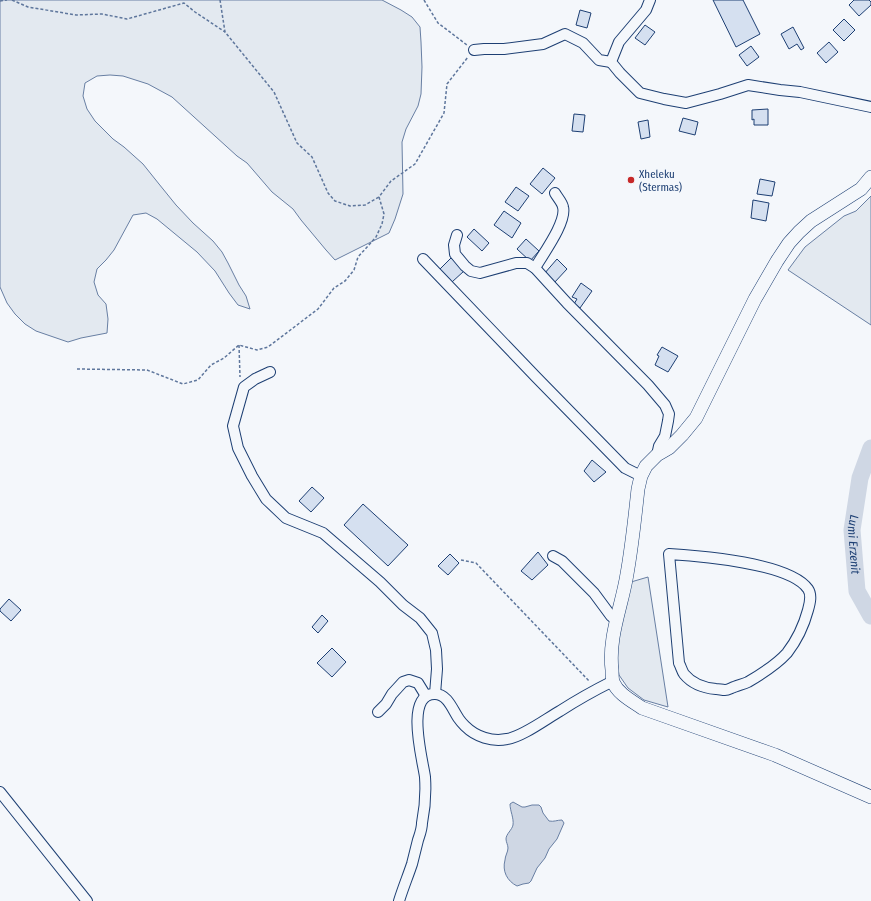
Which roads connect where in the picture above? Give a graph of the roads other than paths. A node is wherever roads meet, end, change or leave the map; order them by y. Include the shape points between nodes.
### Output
1 (650, 0) edge
2 (474, 50) road end
3 (611, 62) junction
4 (871, 107) edge
5 (871, 177) edge
6 (555, 193) dead end
7 (457, 235) dead end
8 (424, 259) dead end
9 (535, 268) junction
10 (270, 372) dead end
11 (657, 455) junction
12 (641, 476) junction
13 (669, 554) joint
14 (553, 556) dead end
15 (617, 621) junction
16 (613, 681) junction
17 (430, 695) junction
18 (378, 712) dead end
19 (0, 792) edge
20 (871, 798) edge
21 (86, 901) edge
22 (399, 901) edge

1 - 3 street via 646,10 619,42
2 - 3 street via 543,44 565,34 583,43 599,60
3 - 4 street via 640,93 686,103 748,84
5 - 11 main road via 861,189 811,221 790,243 755,299 696,418 682,435
6 - 9 street via 563,206 564,216
7 - 9 street via 455,254 471,271 480,273 516,263 527,263
8 - 12 street via 625,468
9 - 11 street via 665,405 669,414 668,421
10 - 17 street via 244,387 233,426 238,448 266,499 286,518 323,533 420,618 432,632 438,669
11 - 12 main road via 646,466
12 - 15 main road via 627,575
13 - 13 street via 736,561 795,578 807,588 810,596 806,618 798,637 786,653 768,669 747,682 726,690 706,688 690,680 683,673 679,663
14 - 15 street via 562,561 594,593
15 - 16 main road via 611,649
16 - 17 street via 507,740 491,740 479,736 468,729 446,699 441,695
16 - 20 main road via 626,697 642,708 775,756
17 - 18 street via 418,683 409,680 403,682
17 - 22 street via 420,704 417,713 425,777 422,824
19 - 21 street

